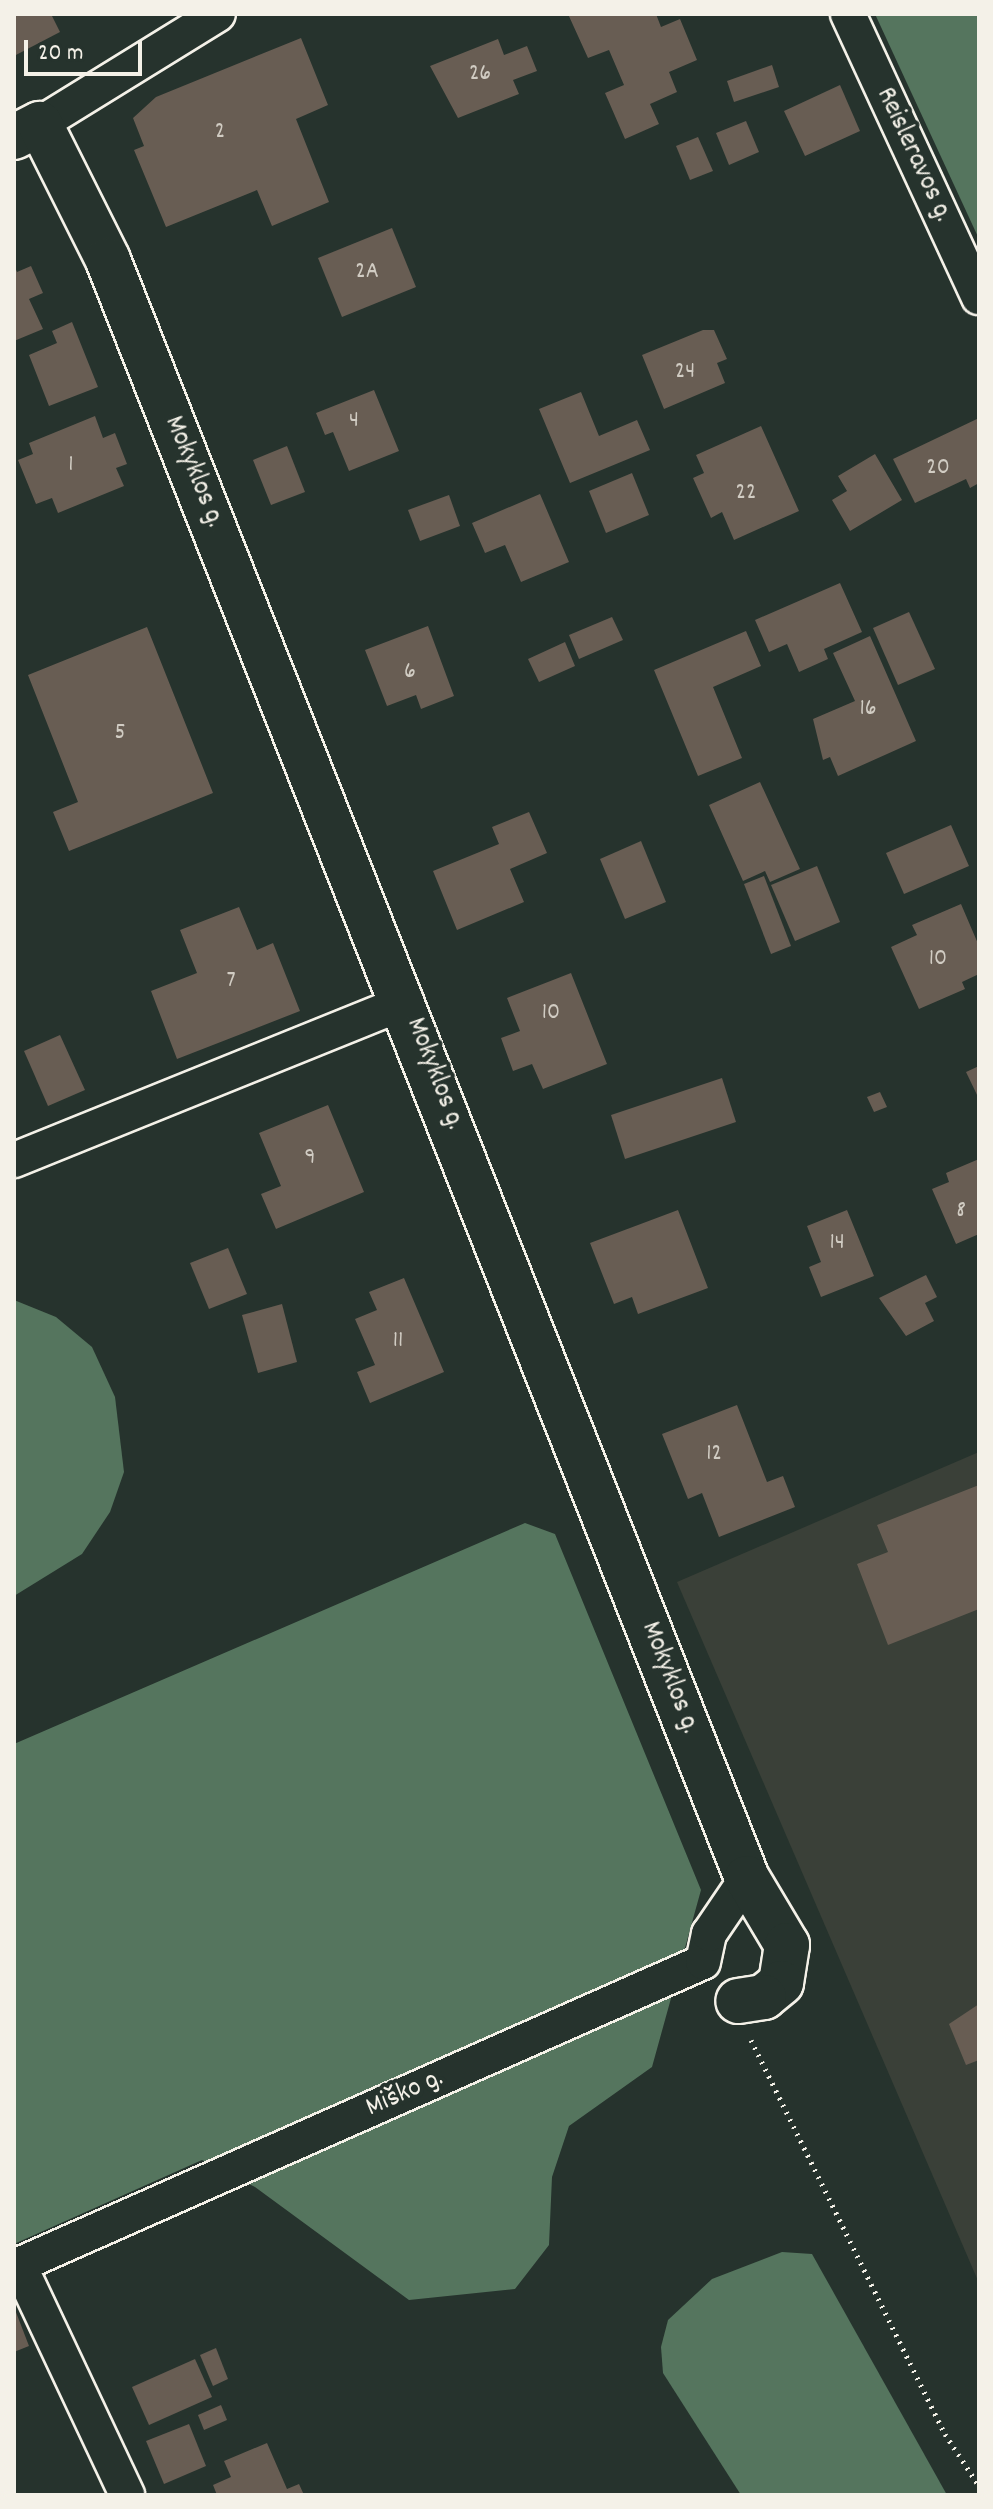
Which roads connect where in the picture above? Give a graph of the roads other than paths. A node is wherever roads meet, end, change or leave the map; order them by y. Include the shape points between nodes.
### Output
1 (218, 14) edge
2 (848, 14) edge
3 (27, 131) edge
4 (979, 297) edge
5 (406, 1002) junction
6 (14, 1160) edge
7 (747, 1878) junction
8 (703, 1962) junction
9 (738, 2001) joint
10 (16, 2266) edge
11 (127, 2495) edge

1 - 3 street
2 - 4 street, Reisleravos g.
3 - 5 main road, Mokyklos g. via 108,260
5 - 6 street
5 - 7 main road, Mokyklos g.
7 - 8 street via 709,1934
7 - 9 main road, Mokyklos g. via 787,1945 787,1967 781,1983 764,1997
8 - 9 street via 710,1979
8 - 10 street, Miško g.
10 - 11 street, Miško g.

